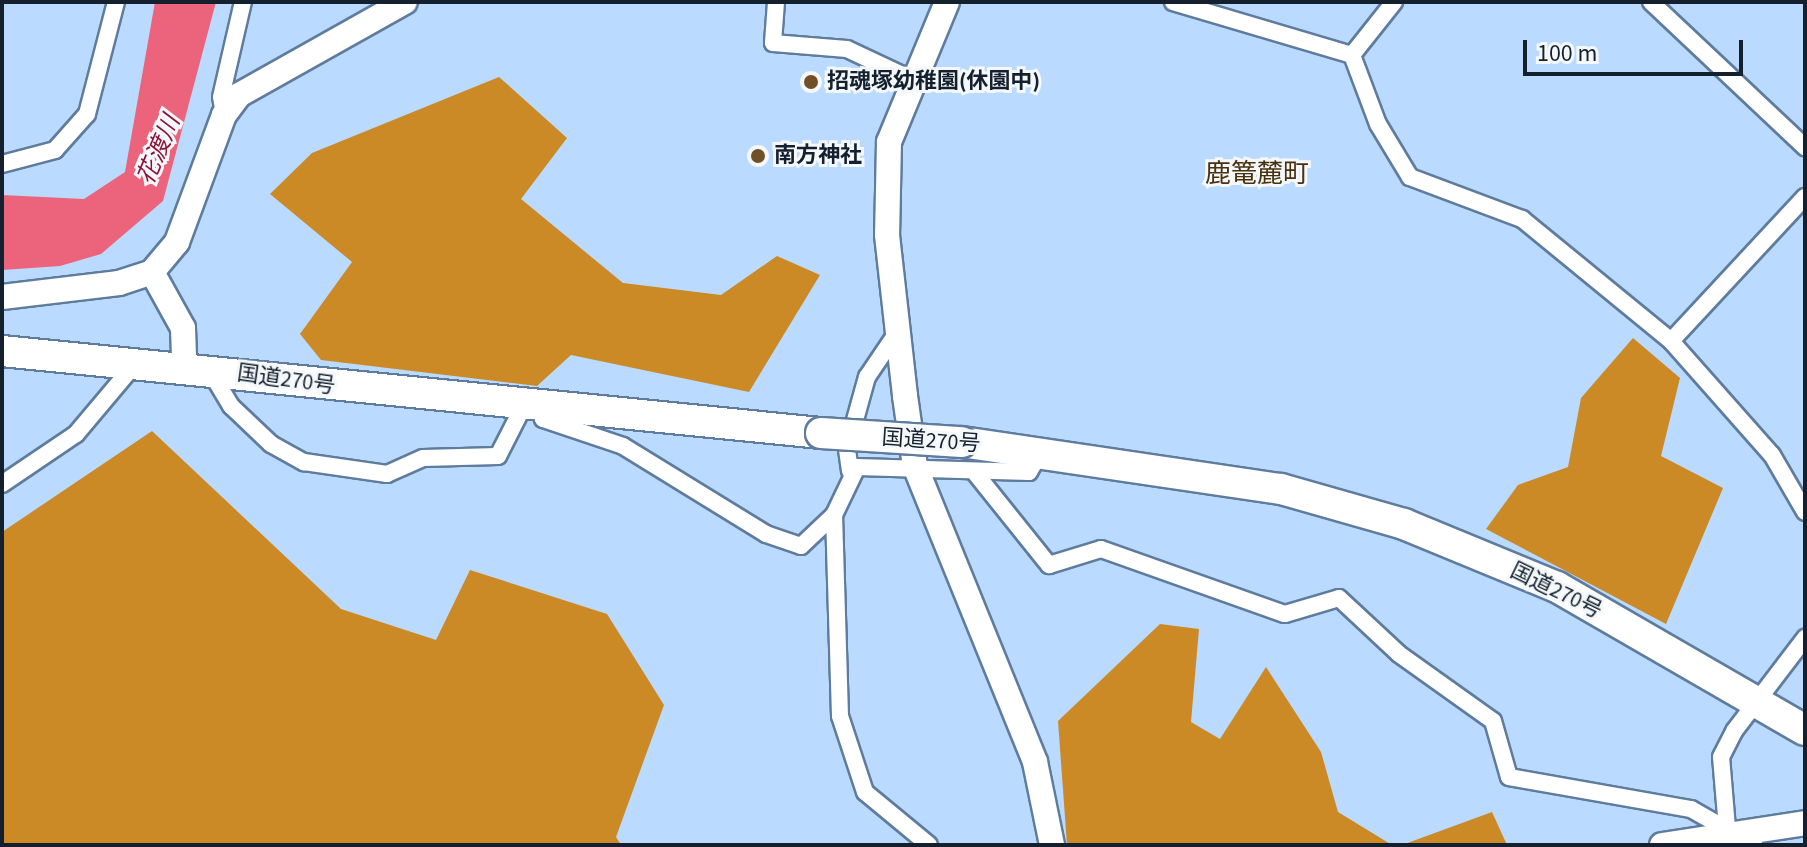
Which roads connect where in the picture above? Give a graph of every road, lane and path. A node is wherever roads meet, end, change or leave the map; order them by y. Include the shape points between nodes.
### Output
1 (243, 2) edge
2 (405, 2) edge
3 (776, 2) edge
4 (947, 2) edge
5 (1173, 2) edge
6 (1394, 2) edge
7 (1651, 2) edge
8 (111, 3) edge
9 (1352, 55) junction
10 (917, 82) junction
11 (224, 115) junction
12 (1805, 147) edge
13 (2, 164) edge
14 (1805, 197) edge
15 (152, 272) junction
16 (2, 297) edge
17 (898, 329) junction
18 (1671, 341) junction
19 (2, 351) edge
20 (135, 364) junction
21 (197, 368) junction
22 (532, 402) junction
23 (1041, 451) junction
24 (915, 466) junction
25 (850, 471) junction
26 (976, 474) junction
27 (2, 484) edge
28 (1805, 512) edge
29 (834, 515) junction
30 (1805, 638) edge
31 (1760, 701) junction
32 (1805, 730) edge
33 (1805, 823) edge
34 (1728, 840) edge
35 (929, 845) edge
36 (1052, 845) edge
37 (1662, 845) edge
38 (1754, 845) edge

1 - 11 street via 221,97
2 - 11 street via 257,83
3 - 10 street via 773,43 847,49
4 - 10 street via 915,69
5 - 9 street
6 - 9 street
7 - 12 street
8 - 13 street via 87,114 55,150
9 - 18 street via 1378,124 1410,177 1522,219
10 - 17 street via 889,142 887,235
11 - 15 street via 184,227
14 - 18 street
15 - 16 street via 119,283
15 - 21 street via 183,328
17 - 24 street
17 - 25 street via 867,377 847,449
18 - 28 street via 1772,455
19 - 20 highway, 国道270号
20 - 21 highway, 国道270号
20 - 27 street via 76,434
21 - 22 highway, 国道270号
21 - 22 street via 271,444 304,462 387,474 423,458 498,456
22 - 23 highway, 国道270号, bridge
22 - 29 street via 543,419 623,446 766,534 801,546
23 - 26 street via 1029,472
23 - 31 highway, 国道270号 via 1281,489 1404,524 1557,587
24 - 25 street
24 - 26 street
24 - 36 street via 1035,762
25 - 29 street
26 - 34 street via 1049,565 1101,549 1285,614 1339,598 1399,654 1493,721 1509,777 1691,809
29 - 35 street via 840,716 865,792
30 - 31 street
31 - 32 highway, 国道270号
31 - 34 street via 1721,757
33 - 34 street
34 - 37 street
34 - 38 street

